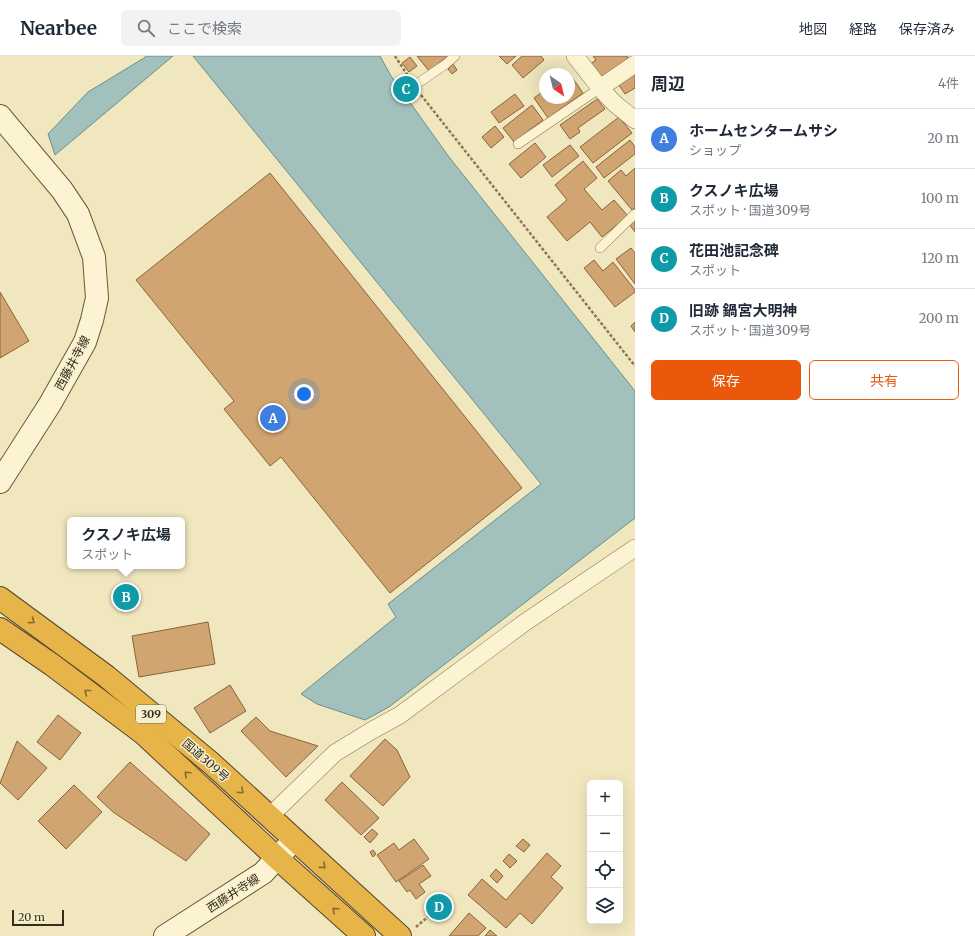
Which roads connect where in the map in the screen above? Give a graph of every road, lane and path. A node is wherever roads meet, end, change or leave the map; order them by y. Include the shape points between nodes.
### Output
1 (395, 56) edge
2 (455, 56) edge
3 (575, 56) edge
4 (635, 64) edge
5 (414, 86) junction
6 (600, 88) junction
7 (0, 116) edge
8 (635, 120) edge
9 (518, 144) dead end
10 (635, 214) edge
11 (600, 248) dead end
12 (635, 366) edge
13 (0, 482) edge
14 (635, 548) edge
15 (0, 598) edge
16 (0, 629) edge
17 (269, 817) junction
18 (294, 840) junction
19 (277, 858) junction
20 (436, 910) dead end
21 (408, 932) edge
22 (165, 936) edge
23 (364, 936) edge

1 - 5 path
2 - 5 lane
3 - 6 street
4 - 6 street
5 - 12 path
6 - 8 street
6 - 9 lane
7 - 13 main road, 西藤井寺線 via 62,190 78,214 94,257 97,298 85,342 50,404
10 - 11 lane
14 - 17 street via 524,623 400,715 334,753
15 -> 17 highway, 国道309号 / 309 via 106,676 211,763
19 -> 16 highway, 国道309号 / 309 via 144,734
17 - 18 highway, 国道309号 / 309
18 - 19 main road, 西藤井寺線
18 -> 21 highway, 国道309号 / 309
19 - 22 main road, 西藤井寺線 via 263,873
23 -> 19 highway, 国道309号 / 309
20 - 21 path

